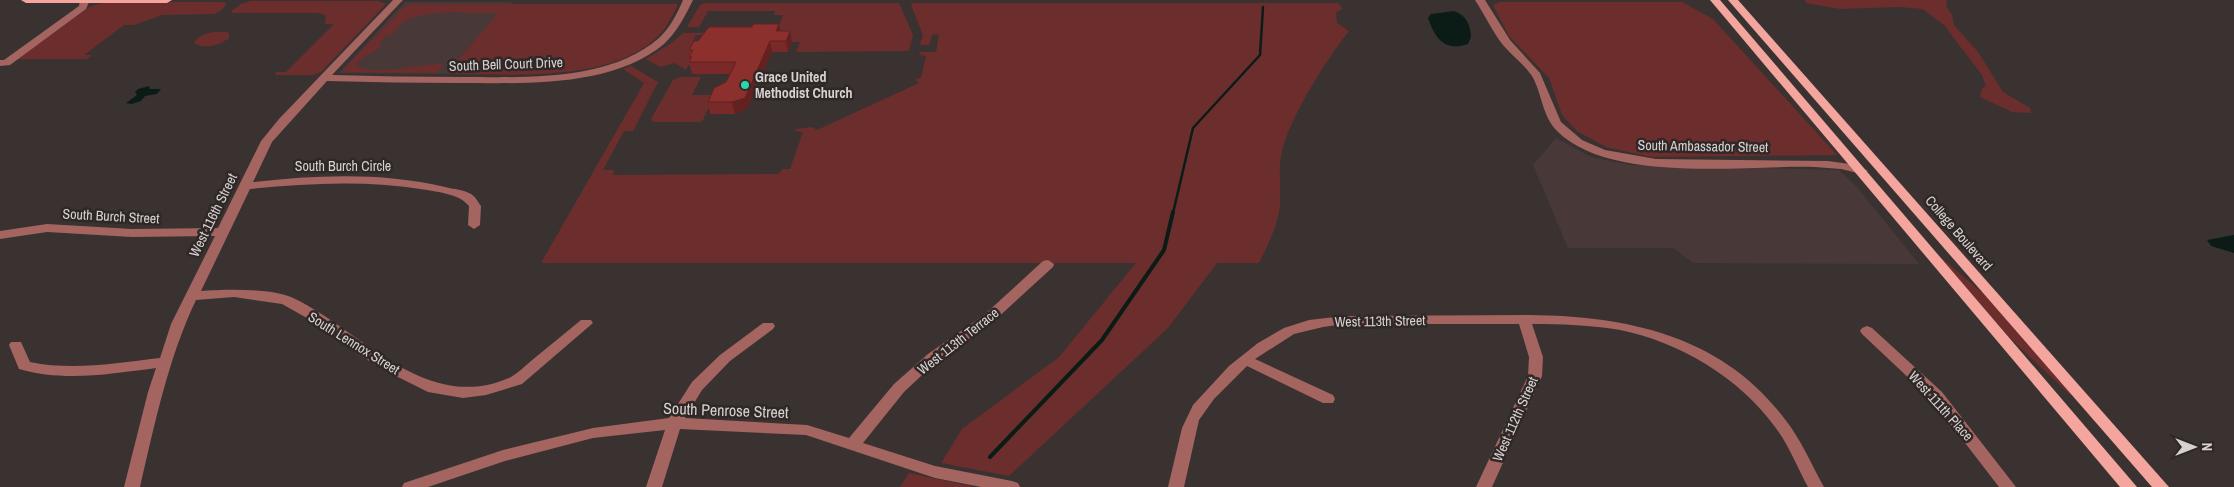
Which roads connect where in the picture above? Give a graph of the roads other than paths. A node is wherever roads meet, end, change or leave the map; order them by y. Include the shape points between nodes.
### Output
1 (26, 0) edge
2 (85, 0) edge
3 (167, 0) edge
4 (398, 0) edge
5 (688, 0) edge
6 (1480, 0) edge
7 (1715, 0) edge
8 (1733, 0) edge
9 (2, 61) edge
10 (325, 78) junction
11 (1877, 164) junction
12 (1857, 165) junction
13 (244, 186) junction
14 (474, 225) dead end
15 (222, 232) junction
16 (0, 234) edge
17 (1048, 264) dead end
18 (192, 296) junction
19 (1524, 320) junction
20 (586, 323) dead end
21 (768, 326) dead end
22 (1868, 331) dead end
23 (16, 345) dead end
24 (1246, 360) junction
25 (165, 362) junction
26 (1328, 399) dead end
27 (674, 423) junction
28 (852, 445) junction
29 (129, 486) edge
30 (410, 487) edge
31 (654, 487) edge
32 (1012, 487) edge
33 (1176, 487) edge
34 (1484, 487) edge
35 (1816, 487) edge
36 (2008, 487) edge
37 (2128, 487) edge
38 (2161, 487) edge

1 - 2 main road
2 - 3 main road
2 - 9 street via 83,7
4 - 10 street, West 116th Street
5 - 10 street, South Bell Court Drive via 673,30 657,45 632,60 587,73 531,80
6 - 12 street, South Ambassador Street via 1508,44 1534,72 1554,119 1569,136 1598,151 1633,161 1665,163
7 - 12 main road
8 - 11 main road, College Boulevard
10 - 13 street, West 116th Street via 267,141
11 - 12 street, South Ambassador Street
11 - 38 main road, College Boulevard
12 - 37 main road
13 - 14 street, South Burch Circle via 315,178 405,182 467,196 475,206
13 - 15 street, West 116th Street
15 - 16 street, South Burch Street via 132,233 47,228
15 - 18 street, West 116th Street
17 - 28 street, West 113th Terrace via 989,318 933,357 899,388
18 - 20 street, South Lennox Street via 234,292 285,300 326,323 364,352 395,370 433,388 463,392 486,390 517,380
18 - 25 street, West 116th Street
19 - 24 street, West 113th Street via 1317,322 1271,339
19 - 34 street, West 112th Street via 1536,356 1535,376
19 - 35 street, West 113th Street via 1594,322 1626,327 1673,342 1708,360 1746,386 1776,417
21 - 27 street via 725,358 697,386
22 - 36 street, West 111th Place via 1937,396
23 - 25 street via 24,366 54,372 94,371
24 - 26 street
24 - 33 street, West 113th Street via 1204,402 1192,420
25 - 29 street, West 116th Street
27 - 28 street, South Penrose Street via 807,430
27 - 30 street, South Penrose Street via 593,433 503,456
27 - 31 street
28 - 32 street, South Penrose Street via 935,472

